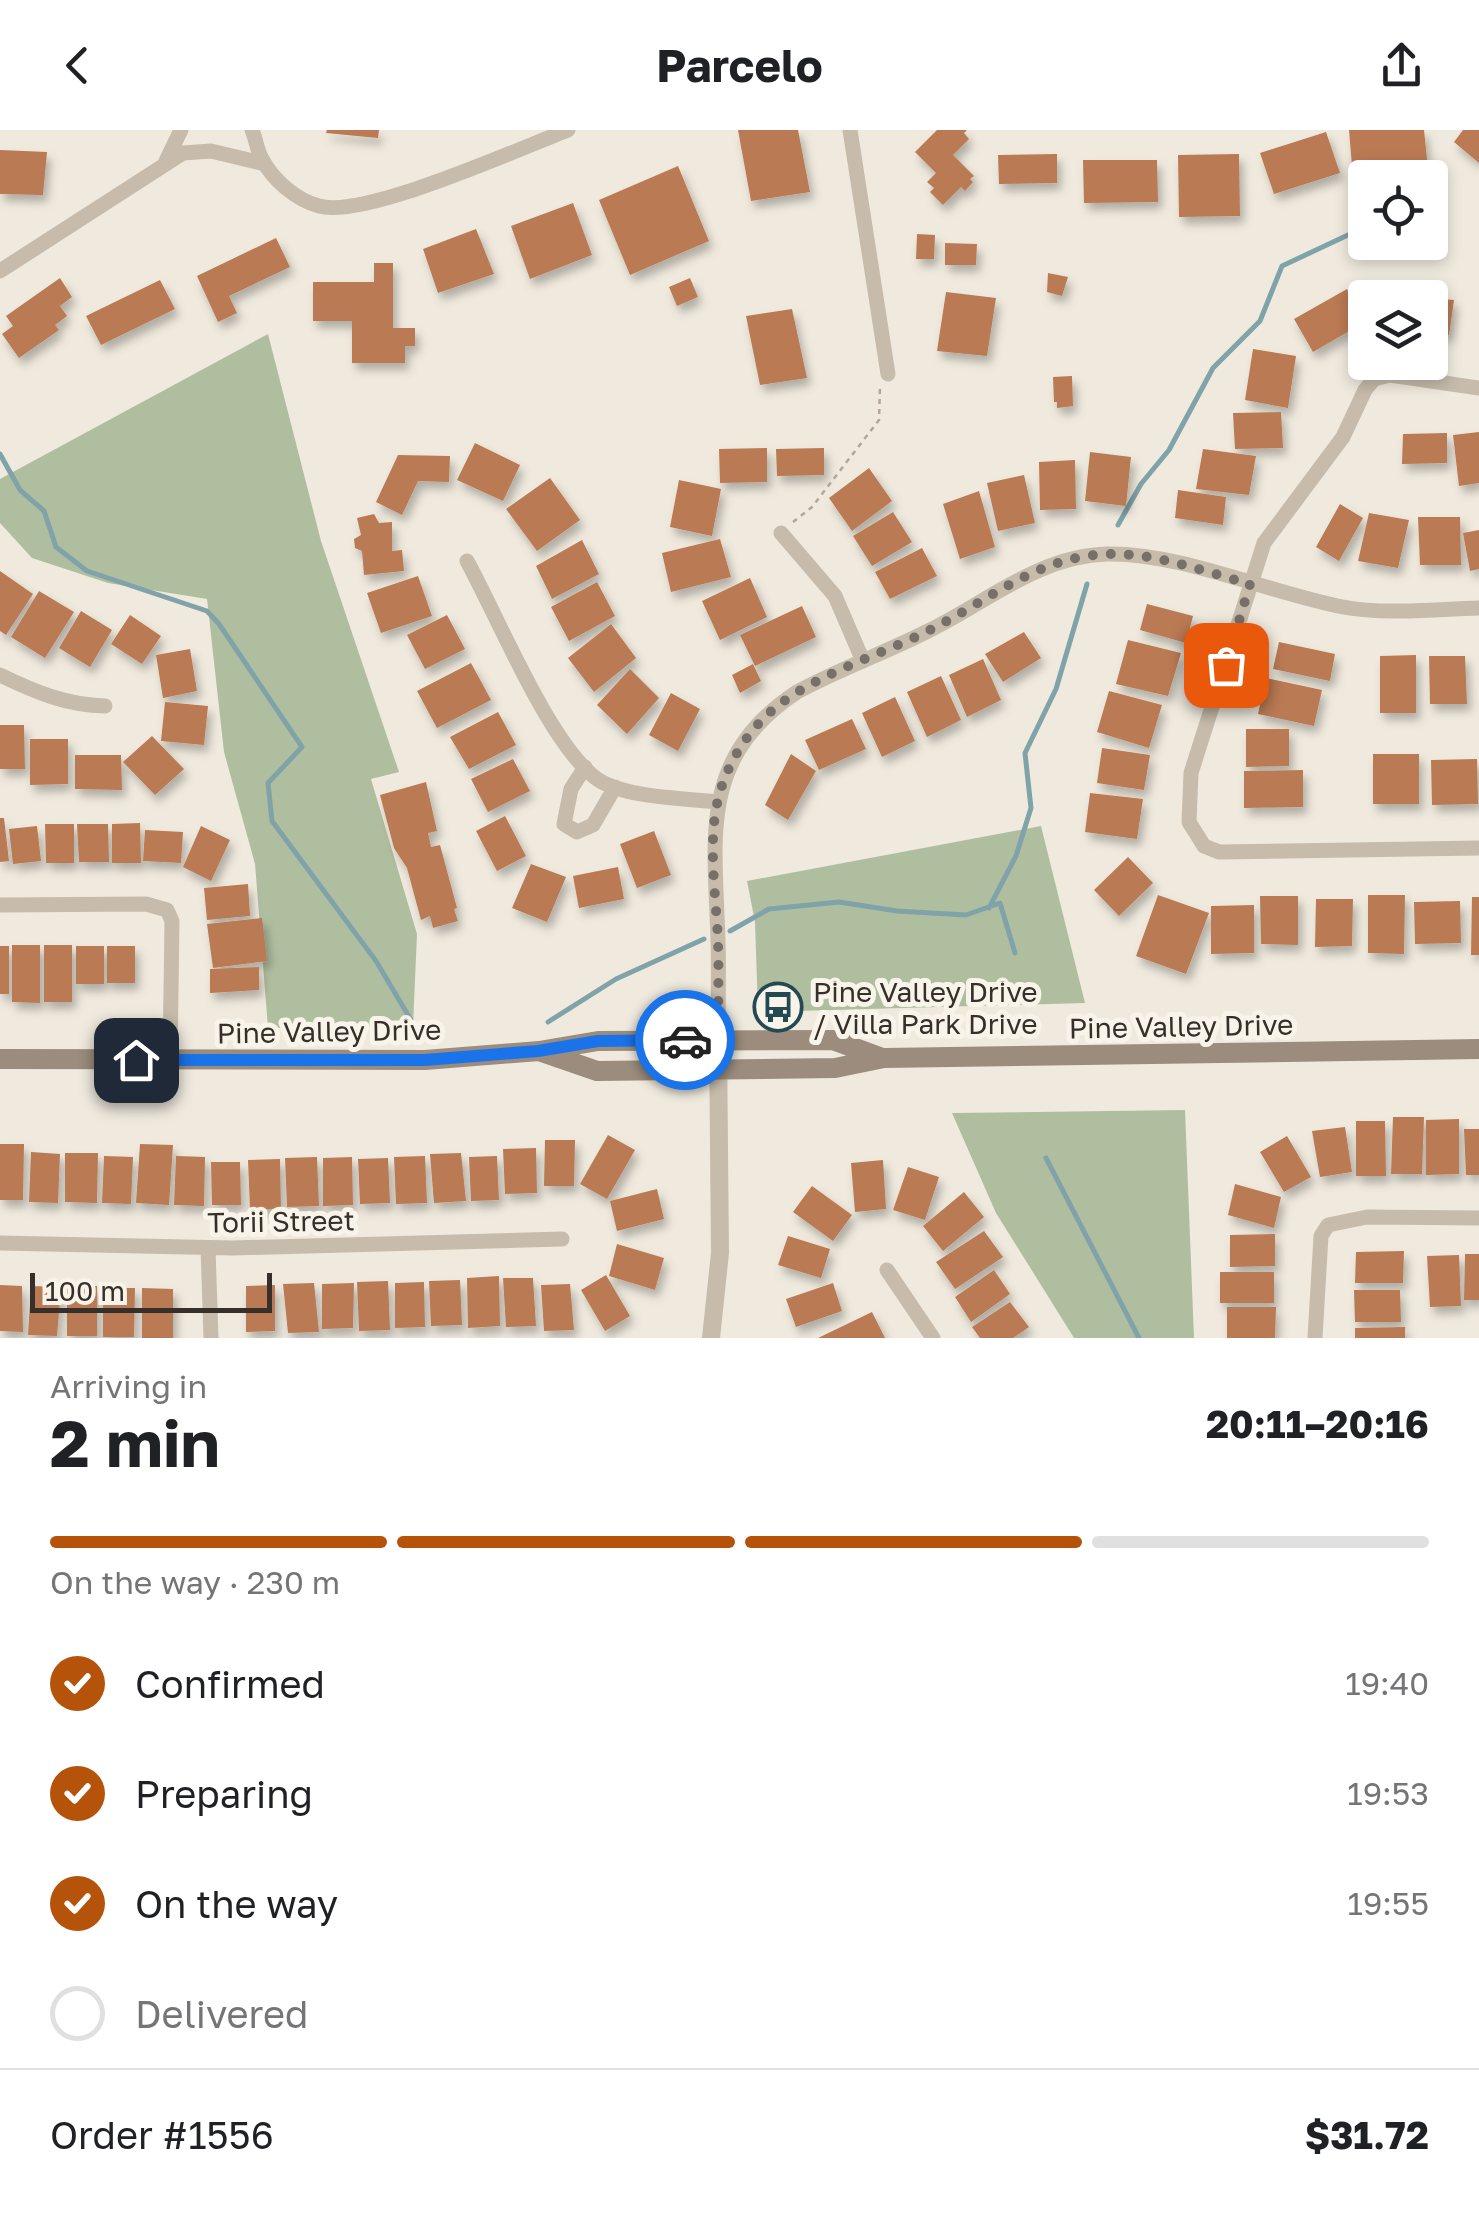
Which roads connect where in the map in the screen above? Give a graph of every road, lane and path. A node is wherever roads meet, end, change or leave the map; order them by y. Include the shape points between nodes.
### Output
1 (181, 130) edge
2 (252, 130) edge
3 (568, 130) edge
4 (850, 130) edge
5 (164, 164) junction
6 (265, 164) junction
7 (0, 270) edge
8 (888, 374) joint
9 (1479, 388) edge
10 (781, 533) joint
11 (468, 562) dead end
12 (1250, 584) junction
13 (1479, 608) edge
14 (863, 661) junction
15 (0, 675) edge
16 (105, 706) dead end
17 (585, 767) junction
18 (616, 788) junction
19 (718, 802) junction
20 (1479, 848) edge
21 (0, 905) edge
22 (718, 1040) junction
23 (1479, 1049) edge
24 (538, 1051) junction
25 (884, 1058) junction
26 (0, 1060) edge
27 (170, 1060) junction
28 (718, 1069) junction
29 (1479, 1218) edge
30 (562, 1239) dead end
31 (0, 1243) edge
32 (208, 1248) junction
33 (887, 1270) dead end
34 (210, 1338) edge
35 (710, 1338) edge
36 (933, 1338) edge
37 (1314, 1338) edge

1 - 5 street
2 - 6 street
3 - 6 street via 381,201 333,209 287,190
4 - 8 street
5 - 6 street via 183,153 210,151
5 - 7 street
8 - 10 path via 879,388 879,420 812,507
9 - 12 street via 1390,374 1374,379 1335,450 1274,525
10 - 14 street via 836,596
11 - 17 street via 551,723
12 - 13 street via 1356,609
12 - 14 street via 1142,556 1088,556 1030,574
12 - 20 street via 1191,773 1189,822 1204,846 1219,852
14 - 19 street via 797,692 763,719 732,764
15 - 16 street via 76,705
17 - 18 street
17 - 18 street via 571,789 564,824 577,832 593,825
18 - 19 street
19 - 22 street
21 - 27 street via 146,904 167,910
22 - 24 main road, Pine Valley Drive via 598,1041
22 - 25 main road, Pine Valley Drive via 833,1040
22 - 28 street
23 - 25 main road, Pine Valley Drive
24 - 27 main road, Pine Valley Drive via 425,1060
24 - 28 main road, Pine Valley Drive via 597,1071
25 - 28 main road, Pine Valley Drive via 835,1068
26 - 27 main road, Pine Valley Drive
28 - 35 street via 720,1254
29 - 37 street via 1367,1217 1328,1225 1321,1236
30 - 32 street, Torii Street
31 - 32 street, Torii Street
32 - 34 street
33 - 36 street

